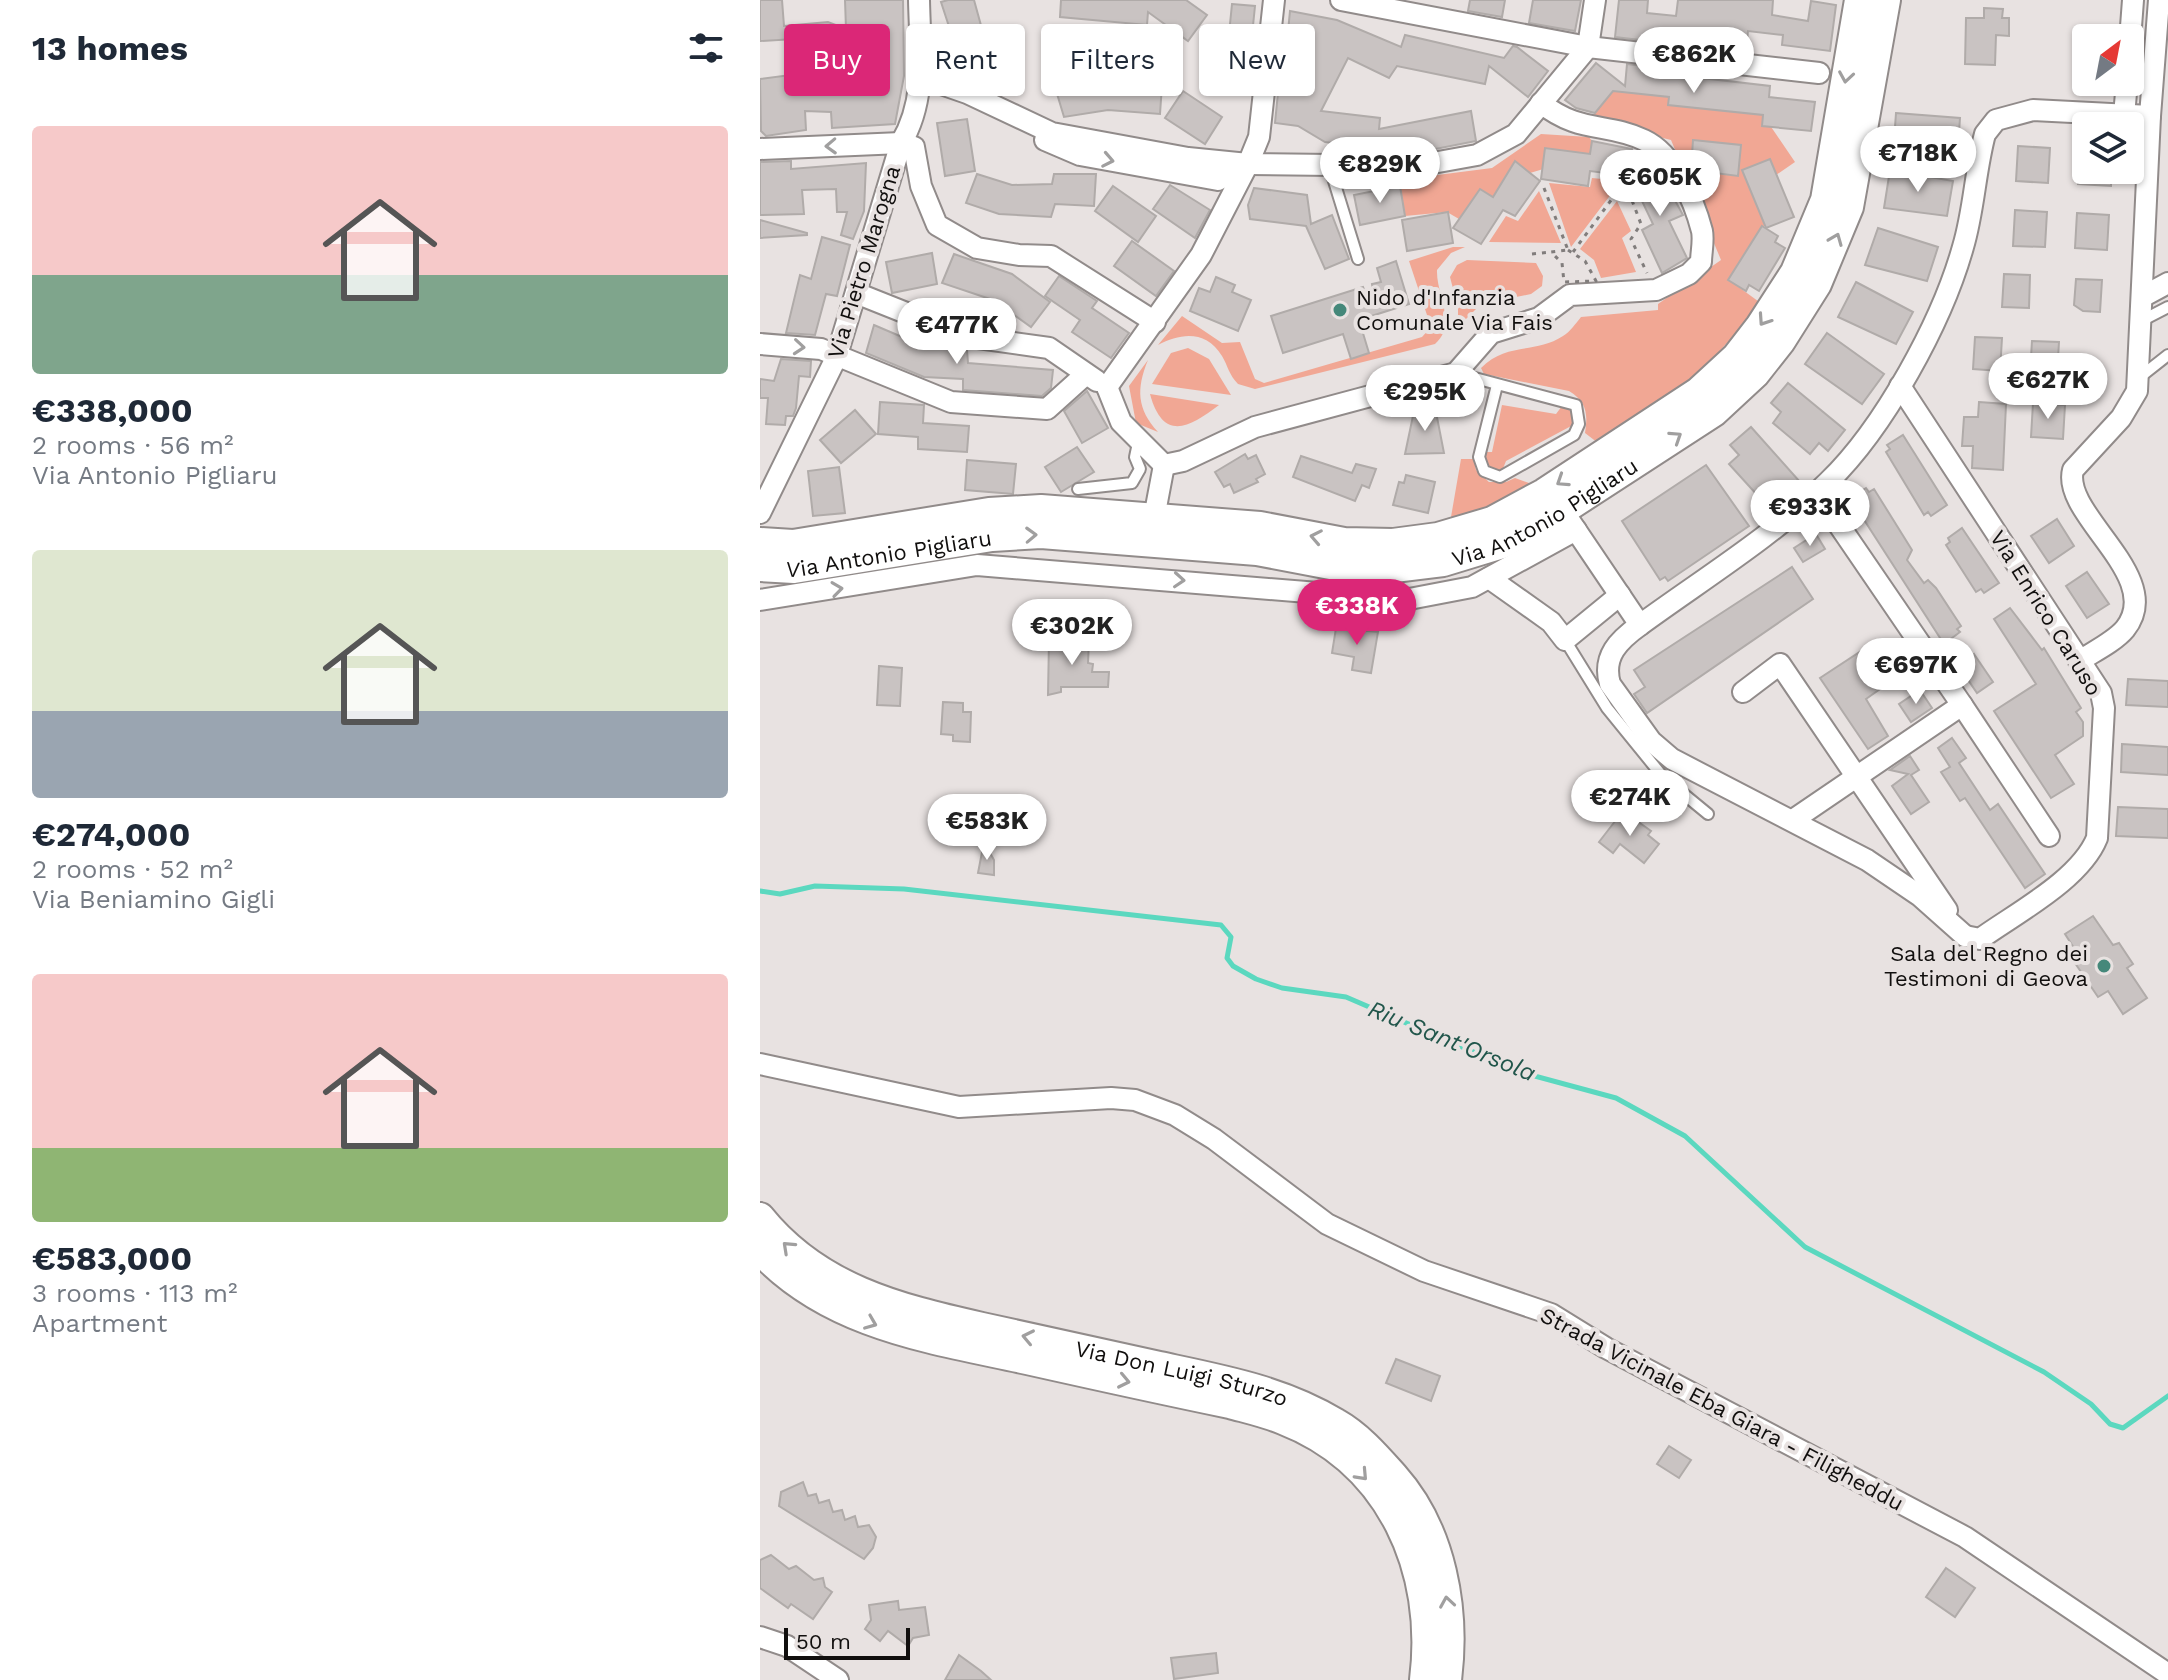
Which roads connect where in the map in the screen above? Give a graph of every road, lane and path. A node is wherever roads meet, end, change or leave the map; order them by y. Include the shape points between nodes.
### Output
1 (919, 0) edge
2 (1274, 0) edge
3 (1341, 0) edge
4 (1595, 0) edge
5 (1859, 0) edge
6 (1886, 0) edge
7 (2133, 0) edge
8 (2159, 0) edge
9 (920, 24) edge
10 (2131, 24) edge
11 (1588, 47) junction
12 (1819, 73) dead end
13 (918, 96) edge
14 (973, 96) edge
15 (1541, 103) junction
16 (2072, 112) edge
17 (2144, 116) edge
18 (2150, 116) junction
19 (901, 143) junction
20 (760, 149) edge
21 (1248, 164) junction
22 (1329, 165) junction
23 (1544, 188) dead end
24 (1571, 251) junction
25 (1551, 252) junction
26 (1532, 254) dead end
27 (1358, 259) dead end
28 (2168, 283) edge
29 (1656, 290) junction
30 (856, 293) junction
31 (2142, 297) junction
32 (2168, 307) edge
33 (2141, 321) junction
34 (1155, 322) junction
35 (760, 344) edge
36 (2168, 355) edge
37 (836, 358) junction
38 (1456, 373) junction
39 (1086, 374) junction
40 (2140, 377) junction
41 (1497, 385) junction
42 (1900, 386) junction
43 (1107, 387) junction
44 (1138, 443) junction
45 (1164, 465) junction
46 (1078, 489) dead end
47 (1817, 493) junction
48 (760, 513) edge
49 (1154, 518) junction
50 (1569, 520) junction
51 (760, 542) edge
52 (760, 567) edge
53 (1489, 578) junction
54 (1620, 595) junction
55 (760, 600) edge
56 (1640, 625) junction
57 (1565, 640) junction
58 (2079, 661) junction
59 (1743, 692) dead end
60 (1962, 705) junction
61 (1856, 776) junction
62 (1708, 814) dead end
63 (1793, 820) junction
64 (2049, 836) dead end
65 (1965, 936) junction
66 (760, 1064) edge
67 (760, 1217) edge
68 (760, 1250) edge
69 (760, 1637) edge
70 (2168, 1674) edge
71 (838, 1680) edge
72 (1424, 1680) edge
73 (1447, 1680) edge

1 - 9 street, Via Pietro Marogna
2 - 21 street via 1259,137
3 - 11 street
4 - 11 street
5 -> 49 main road, Via Antonio Pigliaru via 1825,200 1795,272 1760,326 1698,392 1544,493 1492,521 1438,537 1344,542 1260,526
50 -> 6 main road, Via Antonio Pigliaru via 1714,412 1755,374 1810,295 1849,207
7 - 10 street
8 - 18 street
11 - 12 street
11 - 15 street
13 - 19 street, Via Pietro Marogna via 913,123
14 - 21 street via 1052,133
15 - 22 street via 1516,134 1477,155 1416,166
15 - 29 street via 1563,120 1642,139 1664,152 1703,234 1701,262
16 - 42 street via 2033,110 1996,120 1985,134 1964,247
17 - 18 street
18 - 31 street
19 -> 20 street
19 - 30 street, Via Pietro Marogna
19 - 34 street via 914,147 921,186 937,225 977,248 1051,256
21 - 22 street
21 - 34 street via 1201,255
22 - 27 lane
23 - 24 path
24 - 25 path
24 - 25 path via 1596,281 1564,282 1562,263
24 - 29 path via 1626,181 1641,224 1631,239
25 - 26 path
28 - 31 street
29 - 38 street via 1570,295 1539,318 1491,333
30 - 37 street, Via Pietro Marogna
30 - 39 street via 964,336 1049,348
31 - 33 street
32 - 33 lane
33 - 40 street
34 - 43 street
35 -> 37 street via 821,349
36 - 40 lane
37 - 39 street via 951,402 999,406 1047,409
37 - 48 street, Via Pietro Marogna
38 - 41 lane
38 - 45 street via 1255,427
39 - 43 street
40 - 58 street via 2121,418 2078,463 2070,480 2074,497 2122,566 2134,613 2124,631
41 - 41 lane via 1569,400 1579,413 1574,435 1493,477 1480,465
42 - 47 street via 1861,443
42 - 58 street, Via Enrico Caruso
43 - 44 street via 1121,422
44 - 45 street
44 - 46 lane via 1135,457 1140,469 1132,483
45 - 49 street
47 - 56 street
47 - 60 street
49 - 51 main road, Via Antonio Pigliaru via 1041,509 989,512 793,544
52 -> 50 main road, Via Antonio Pigliaru via 794,569 1041,534 1257,551 1341,567 1394,568 1443,562
50 - 53 street, Via Antonio Pigliaru
50 - 54 street
55 -> 53 street, Via Antonio Pigliaru via 977,565 1404,600 1472,587
53 - 57 street via 1551,622
54 - 56 street
54 - 57 street
56 - 63 street via 1620,639 1606,666 1610,684 1651,741 1672,759
57 - 62 lane via 1607,708 1663,777
58 - 65 street, Via Enrico Caruso via 2101,693 2104,708 2093,849 2079,868 1980,939
59 - 61 street via 1780,664
60 - 61 street
60 - 64 street
61 - 63 street
61 - 65 street
63 - 65 street via 1903,883
66 - 70 street, Strada Vicinale Eba Giara - Filigheddu via 959,1107 1111,1098 1135,1100 1175,1115 1327,1224 1424,1271 1551,1314 1965,1537
73 -> 67 main road, Via Don Luigi Sturzo via 1449,1609 1426,1522 1405,1489 1339,1424 1292,1399 1236,1383 891,1306 817,1270
68 -> 72 main road, Via Don Luigi Sturzo via 819,1298 884,1328 1230,1404 1284,1420 1326,1443 1357,1468 1406,1531 1426,1611
69 - 71 street via 787,1646

